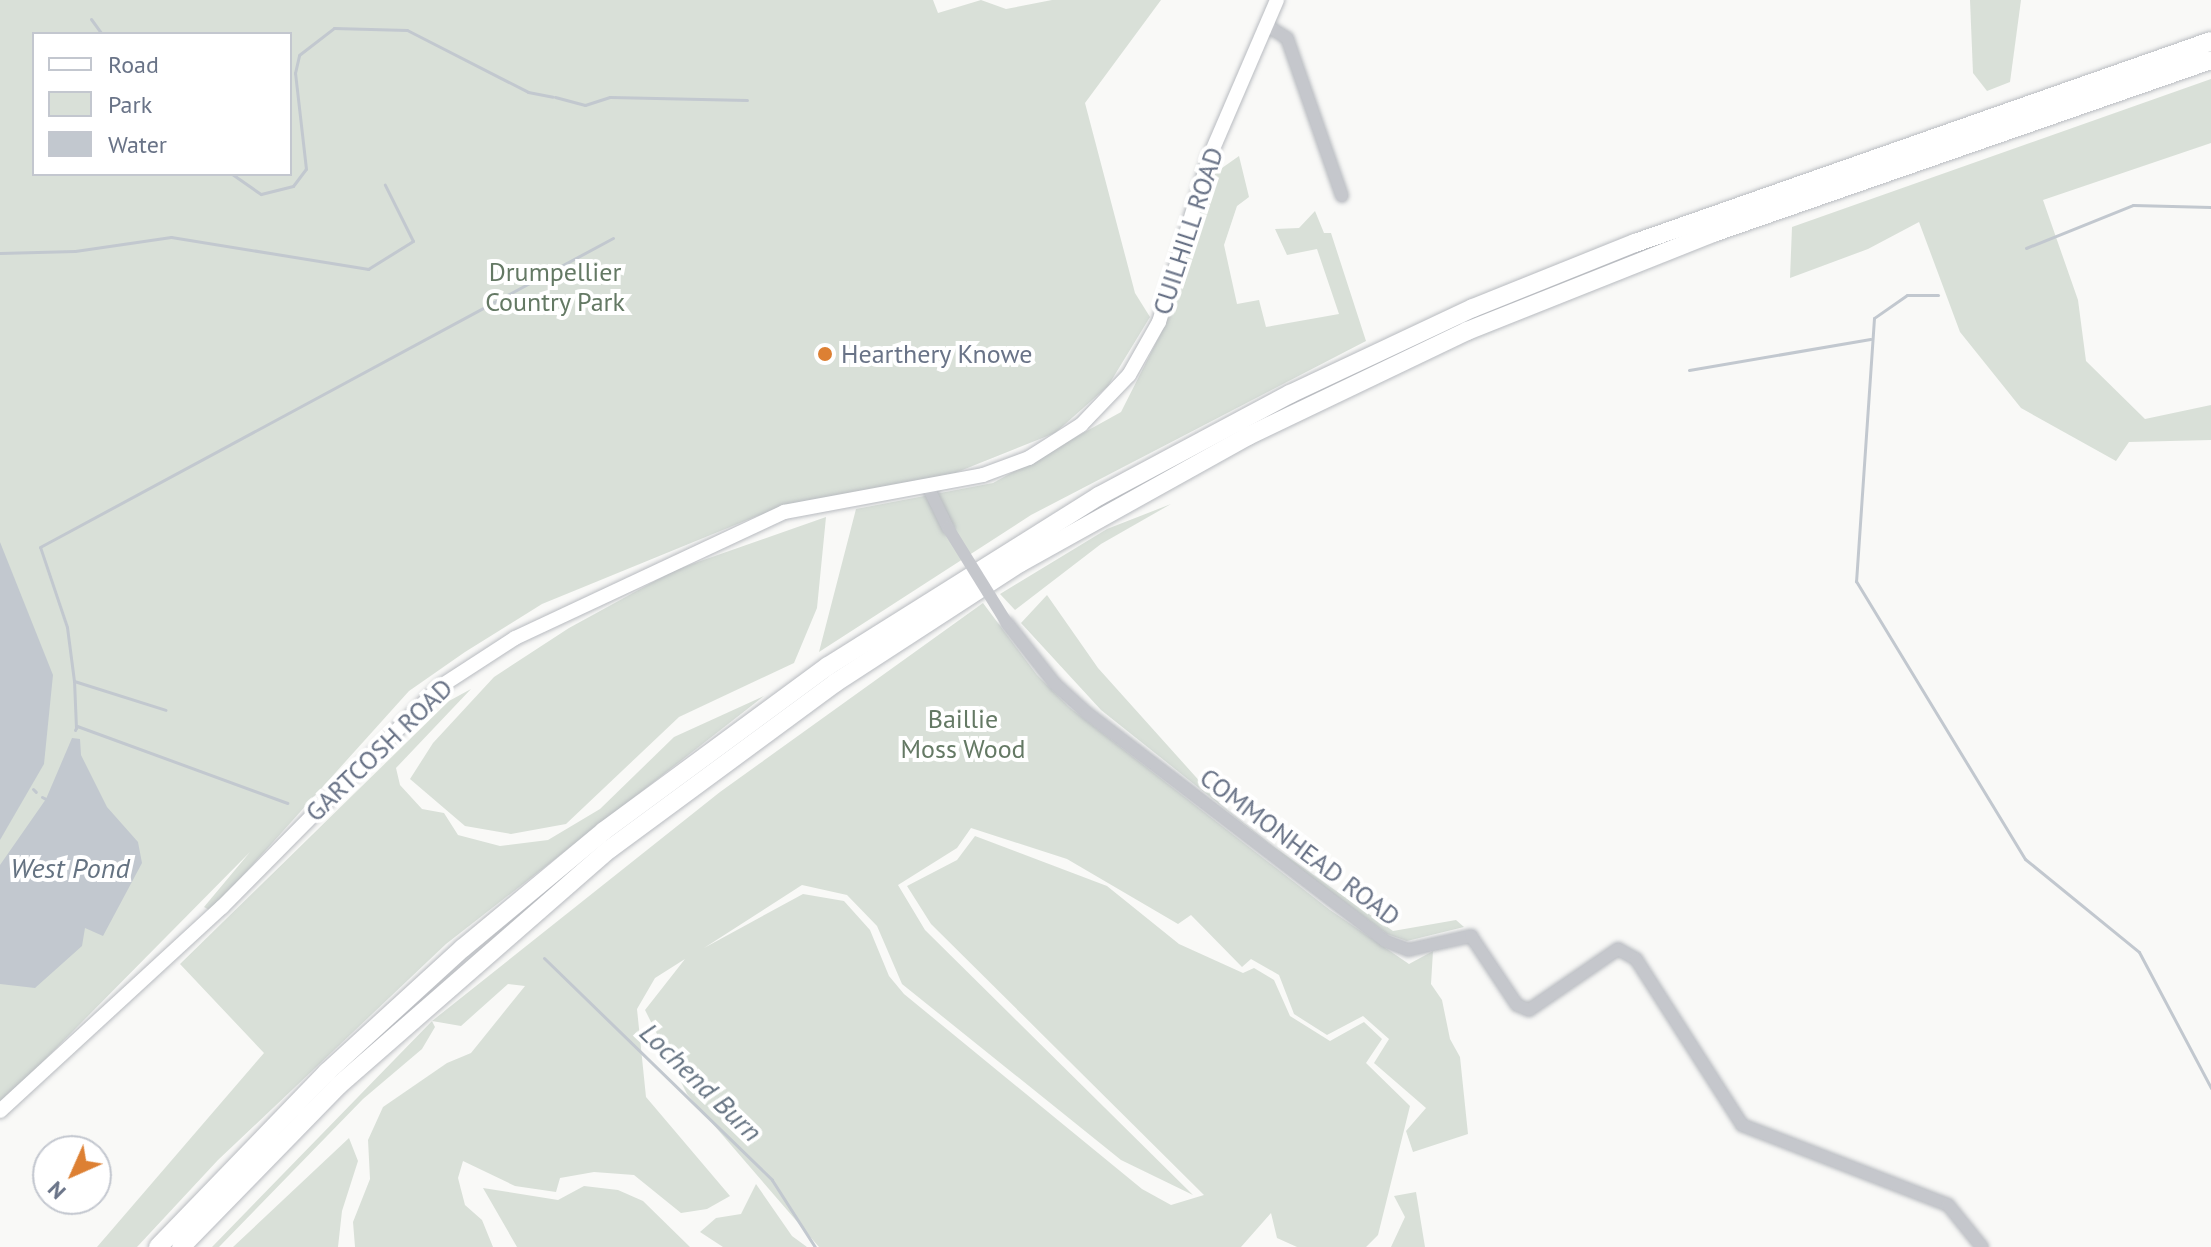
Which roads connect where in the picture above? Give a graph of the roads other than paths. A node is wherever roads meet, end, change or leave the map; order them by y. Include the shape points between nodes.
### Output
1 (1277, 0) edge
2 (1266, 25) junction
3 (2211, 41) edge
4 (2211, 60) edge
5 (1342, 196) dead end
6 (928, 487) junction
7 (0, 1111) edge
8 (158, 1247) edge
9 (181, 1247) edge
10 (1982, 1247) edge

1 - 2 main road, CUILHILL ROAD
2 - 5 street via 1287,38
2 - 6 main road, CUILHILL ROAD via 1209,158 1169,299 1129,375 1081,425 1043,450 983,475
3 - 8 highway via 1649,238 1473,308 1290,394 1099,496 828,666 604,831 463,948 327,1072
4 - 9 highway via 1713,233 1467,331 1248,436 1020,563 835,683 610,849 339,1085
6 - 7 main road, GARTCOSH ROAD via 784,512 599,594 515,638 441,686 222,907
6 - 10 street, COMMONHEAD ROAD, bridge via 1007,623 1055,684 1385,941 1408,950 1471,936 1517,1005 1529,1010 1618,949 1636,959 1742,1125 1948,1205

